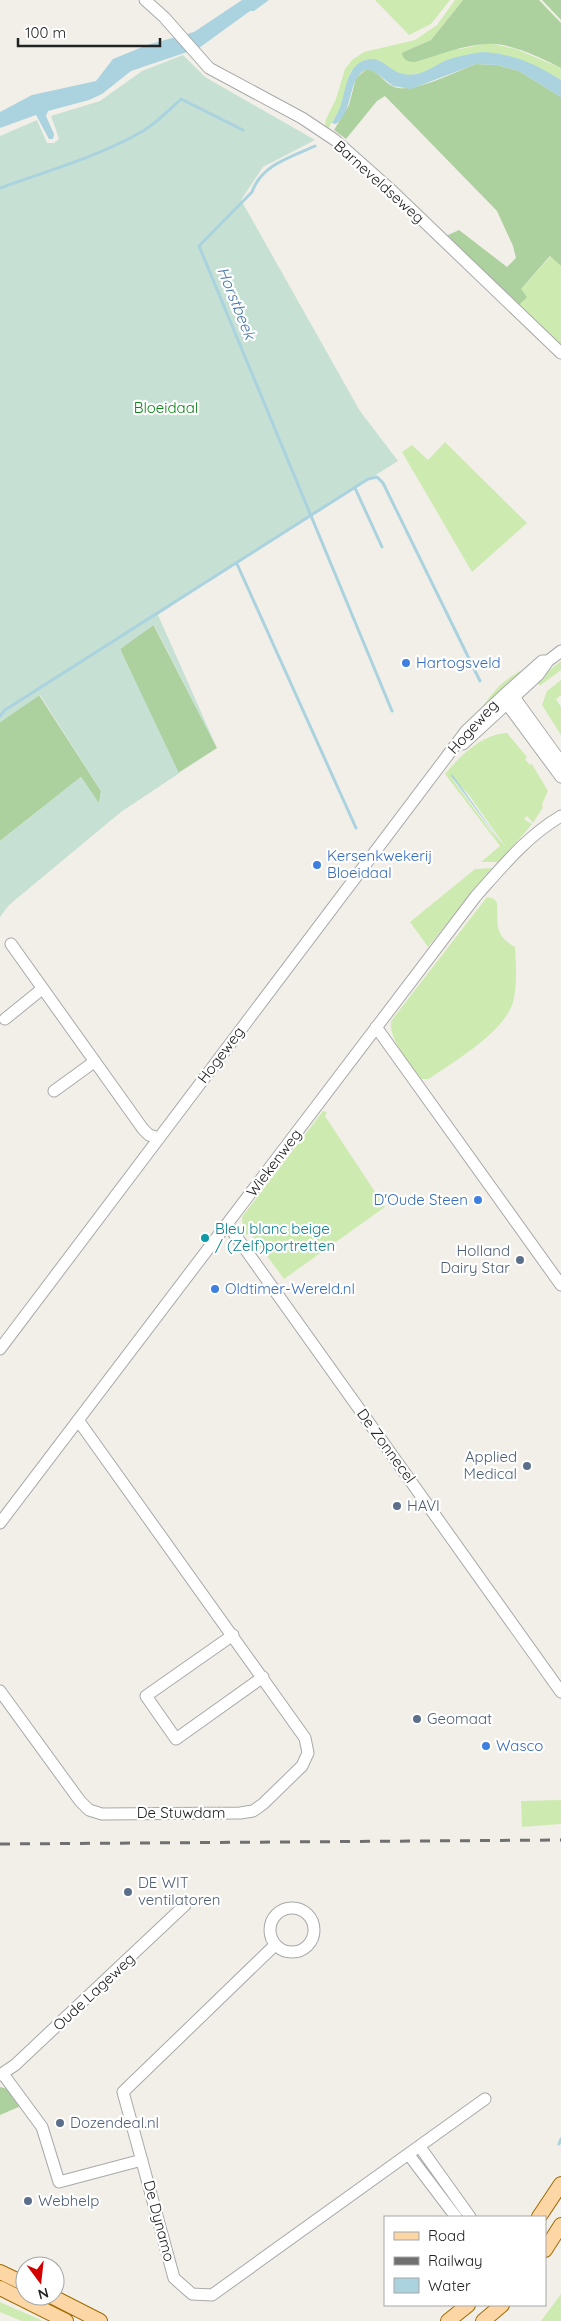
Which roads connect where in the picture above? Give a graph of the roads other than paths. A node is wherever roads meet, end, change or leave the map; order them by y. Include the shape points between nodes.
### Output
1 (145, 0) edge
2 (561, 353) edge
3 (561, 651) edge
4 (508, 698) junction
5 (561, 762) edge
6 (561, 778) edge
7 (561, 816) edge
8 (11, 944) dead end
9 (42, 989) junction
10 (5, 1019) dead end
11 (376, 1027) junction
12 (94, 1062) junction
13 (54, 1091) dead end
14 (159, 1138) junction
15 (228, 1225) junction
16 (561, 1285) edge
17 (0, 1349) edge
18 (78, 1420) junction
19 (0, 1523) edge
20 (233, 1635) junction
21 (263, 1677) junction
22 (0, 1690) edge
23 (561, 1692) edge
24 (185, 1905) dead end
25 (276, 1945) dead end
26 (1, 2074) edge
27 (485, 2099) dead end
28 (420, 2147) junction
29 (410, 2155) junction
30 (142, 2160) junction
31 (561, 2184) edge
32 (455, 2216) edge
33 (469, 2216) edge
34 (540, 2216) edge
35 (561, 2226) edge
36 (546, 2248) edge
37 (0, 2272) edge
38 (15, 2279) edge
39 (0, 2288) edge
40 (65, 2303) edge
41 (467, 2306) edge
42 (501, 2306) edge
43 (66, 2321) edge
44 (100, 2321) edge
45 (448, 2321) edge
46 (483, 2321) edge

1 - 2 street, Barneveldseweg via 209,68 302,118 335,140
3 - 4 street, Hogeweg via 538,675
4 - 5 street, Hogeweg
4 - 6 street, Hogeweg
4 - 14 street, Hogeweg via 466,731
7 - 11 street, Wiekenweg via 524,844 476,896
8 - 9 street
9 - 10 street
9 - 12 street
11 - 15 street, Wiekenweg
11 - 16 street
12 - 13 street
12 - 14 street via 146,1133
14 - 17 street, Hogeweg
15 - 18 street, Wiekenweg
15 - 23 street, De Zonnecel
18 - 19 street, Wiekenweg
18 - 20 street, De Stuwdam
20 - 21 street, De Stuwdam
20 - 21 street via 146,1696 171,1732 176,1738
21 - 22 street, De Stuwdam via 305,1738 308,1753 302,1766 263,1804 253,1811 240,1813 102,1814 89,1810
24 - 26 street, Oude Lageweg via 15,2066
25 - 30 street, De Dynamo via 123,2092
26 - 30 street via 42,2127 59,2182
27 - 28 street, De Dynamo
28 - 29 street, De Dynamo
28 - 33 street
29 - 30 street, De Dynamo via 212,2295 192,2294 174,2278
29 - 32 street
31 - 34 main road
35 - 36 main road
37 - 38 main road
39 - 43 main road
40 - 44 main road
41 - 45 main road
42 - 46 main road

